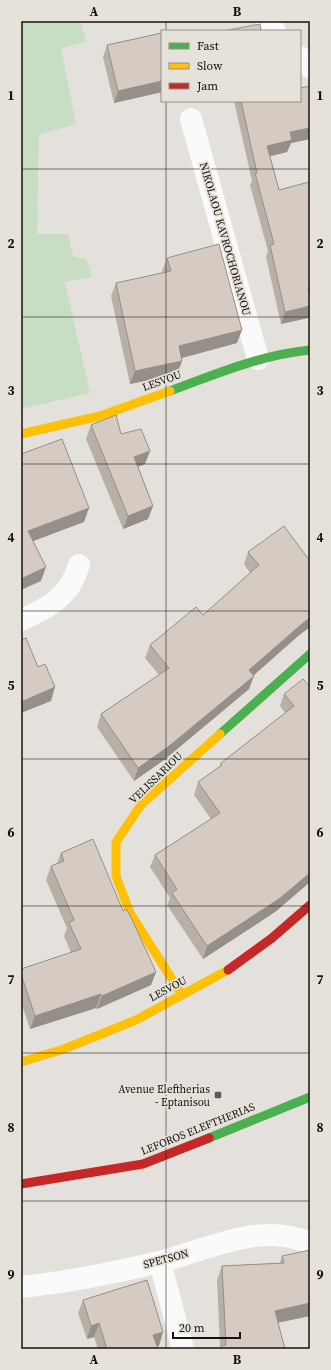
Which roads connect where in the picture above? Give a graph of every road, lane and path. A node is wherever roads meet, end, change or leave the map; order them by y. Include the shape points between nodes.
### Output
1 (266, 21) edge
2 (274, 30) edge
3 (301, 58) edge
4 (310, 67) edge
5 (191, 120) dead end
6 (310, 350) edge
7 (258, 359) junction
8 (21, 434) edge
9 (79, 565) dead end
10 (21, 620) edge
11 (310, 654) edge
12 (310, 905) edge
13 (182, 995) junction
14 (21, 1062) edge
15 (310, 1097) edge
16 (21, 1184) edge
17 (310, 1243) edge
18 (160, 1262) junction
19 (21, 1287) edge
20 (183, 1349) edge

1 - 2 street
3 - 4 street
5 - 7 street, NIKOLAOU KAVROCHORIANOU
6 - 7 street, LESVOU
7 - 8 street, LESVOU via 100,416
9 - 10 street via 68,588 56,601 40,612
11 - 13 street, VELISSARIOU via 141,805 116,842 116,876 130,913
12 - 13 street, LESVOU via 272,938 225,972
13 - 14 street, LESVOU via 129,1023 64,1049
15 - 16 street, LEFOROS ELEFTHERIAS via 143,1164
17 - 18 street, SPETSON via 299,1238 273,1234 246,1237
18 - 19 street, SPETSON via 108,1274
18 - 20 street

